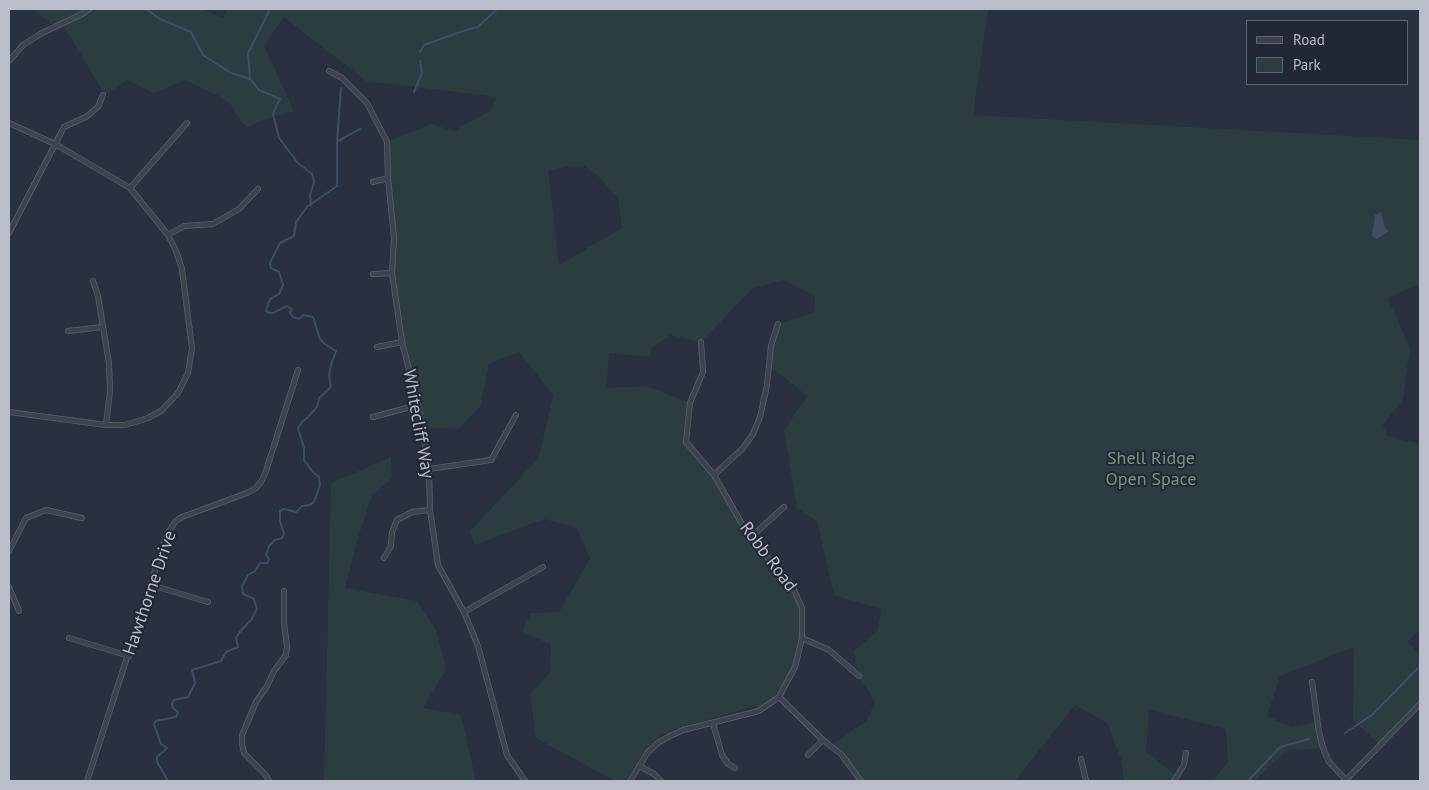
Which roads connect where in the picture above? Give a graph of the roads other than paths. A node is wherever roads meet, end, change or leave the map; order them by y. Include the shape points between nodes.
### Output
1 (89, 9) edge
2 (9, 61) edge
3 (330, 71) dead end
4 (103, 95) dead end
5 (9, 123) edge
6 (187, 123) dead end
7 (55, 144) junction
8 (388, 178) junction
9 (373, 182) dead end
10 (130, 188) junction
11 (258, 189) dead end
12 (9, 233) edge
13 (168, 235) junction
14 (392, 273) junction
15 (373, 274) dead end
16 (93, 281) dead end
17 (778, 324) dead end
18 (103, 326) junction
19 (68, 331) dead end
20 (402, 342) junction
21 (701, 342) dead end
22 (377, 347) dead end
23 (298, 370) dead end
24 (418, 405) junction
25 (9, 412) edge
26 (516, 415) dead end
27 (373, 417) dead end
28 (106, 425) junction
29 (429, 469) junction
30 (714, 475) junction
31 (784, 507) dead end
32 (430, 510) junction
33 (82, 518) dead end
34 (750, 538) junction
35 (9, 551) edge
36 (384, 558) dead end
37 (543, 566) dead end
38 (152, 585) junction
39 (9, 587) edge
40 (284, 591) dead end
41 (208, 602) dead end
42 (19, 611) dead end
43 (464, 612) junction
44 (69, 638) dead end
45 (802, 638) junction
46 (128, 656) junction
47 (859, 676) dead end
48 (1312, 682) dead end
49 (779, 696) junction
50 (1420, 704) edge
51 (713, 723) junction
52 (823, 740) junction
53 (1186, 753) dead end
54 (808, 755) dead end
55 (1081, 759) dead end
56 (639, 766) junction
57 (736, 768) dead end
58 (1345, 780) edge
59 (87, 781) edge
60 (269, 781) edge
61 (526, 781) edge
62 (630, 781) edge
63 (661, 781) edge
64 (861, 781) edge
65 (1086, 781) edge
66 (1174, 781) edge

1 - 2 street via 23,45
3 - 8 street, Whitecliff Way via 342,78 367,103 388,142
4 - 7 street via 98,107 86,117 64,127
5 - 7 street
6 - 10 street
7 - 10 street
7 - 12 street
8 - 9 street
8 - 14 street, Whitecliff Way via 394,238
10 - 13 street
11 - 13 street via 238,209 213,224 184,226
13 - 28 street via 182,269 192,348 188,373 178,393 161,411 125,426
14 - 15 street
14 - 20 street, Whitecliff Way
16 - 18 street
17 - 30 street via 771,346 760,416 753,434
18 - 19 street
18 - 28 street via 110,391
20 - 22 street
20 - 24 street, Whitecliff Way
21 - 30 street, Robb Road via 703,372 690,403 686,442
23 - 38 street, Hawthorne Drive via 261,482 247,493 176,521 167,534
24 - 27 street
24 - 29 street, Whitecliff Way
25 - 28 street
26 - 29 street via 491,460
29 - 32 street, Whitecliff Way
30 - 34 street, Robb Road
31 - 34 street
32 - 36 street via 412,512 397,520 391,546
32 - 43 street, Whitecliff Way via 438,565
33 - 35 street via 46,510 26,518
34 - 45 street, Robb Road via 791,583 802,608
37 - 43 street
38 - 41 street
38 - 46 street, Hawthorne Drive
39 - 42 street
40 - 60 street via 286,655 256,702 242,735 244,753
43 - 61 street, Whitecliff Way via 478,646 507,755
44 - 46 street
45 - 47 street via 829,650
45 - 49 street, Robb Road via 795,667
46 - 59 street, Hawthorne Drive
48 - 58 street via 1323,748 1329,762
49 - 51 street, Robb Road via 758,711
49 - 52 street
50 - 58 street
51 - 56 street, Robb Road via 683,730 659,742
51 - 57 street via 722,755 728,764
52 - 54 street
52 - 64 street via 841,754
53 - 66 street via 1184,765
55 - 65 street
56 - 62 street, Robb Road
56 - 63 street

